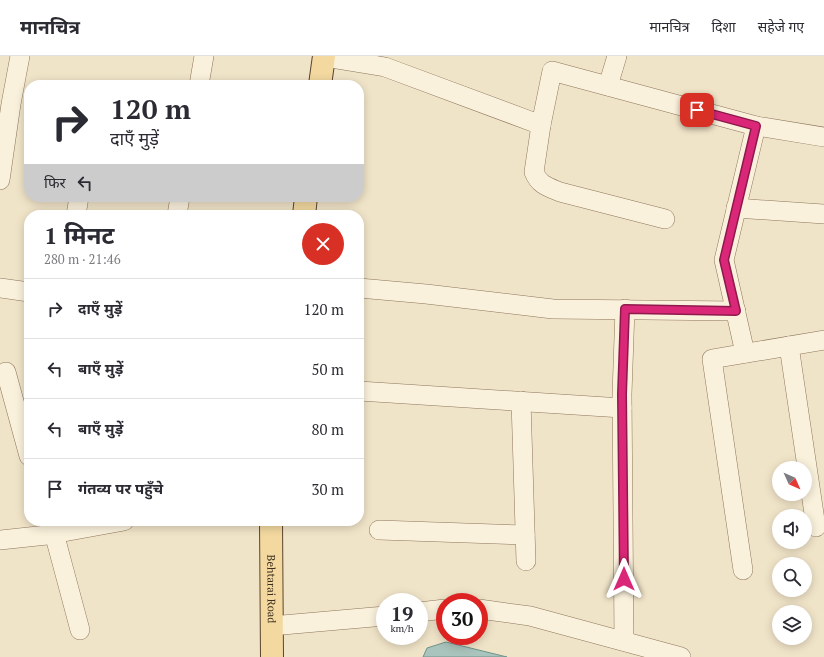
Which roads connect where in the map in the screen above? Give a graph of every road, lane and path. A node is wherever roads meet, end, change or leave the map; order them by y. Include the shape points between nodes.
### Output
1 (20, 56) edge
2 (204, 56) edge
3 (617, 56) edge
4 (324, 57) edge
5 (200, 80) edge
6 (321, 80) edge
7 (608, 86) junction
8 (7, 89) edge
9 (541, 125) junction
10 (756, 126) junction
11 (824, 137) edge
12 (0, 180) edge
13 (736, 208) junction
14 (824, 214) edge
15 (665, 219) dead end
16 (0, 288) edge
17 (364, 288) edge
18 (24, 291) edge
19 (625, 309) junction
20 (736, 311) junction
21 (824, 340) edge
22 (789, 346) junction
23 (745, 353) junction
24 (6, 372) dead end
25 (364, 391) edge
26 (521, 401) junction
27 (622, 408) junction
28 (24, 424) edge
29 (74, 526) edge
30 (271, 526) edge
31 (816, 527) dead end
32 (45, 530) edge
33 (379, 530) dead end
34 (525, 535) junction
35 (0, 540) edge
36 (526, 561) dead end
37 (743, 570) dead end
38 (488, 610) edge
39 (376, 617) edge
40 (271, 626) junction
41 (80, 630) dead end
42 (624, 641) junction
43 (272, 657) edge
44 (681, 657) edge

1 - 8 street
2 - 5 street
3 - 7 street
4 - 6 main road
4 - 9 street via 385,67
7 - 9 street via 552,71
7 - 10 street
8 - 12 street
9 - 15 street via 534,172 537,179 546,187
10 - 11 street
10 - 13 street
13 - 14 street
13 - 20 street via 724,260
16 - 18 street
17 - 19 street via 553,309
19 - 20 street
19 - 27 street
20 - 23 street
21 - 22 street
22 - 23 street
22 - 31 street
23 - 37 street via 712,359
24 - 28 street
25 - 26 street
26 - 27 street
26 - 34 street
27 - 42 street
29 - 32 street
30 - 40 main road, Behtarai Road
32 - 35 street
32 - 41 street
33 - 34 street
34 - 36 street
38 - 42 street via 530,616
39 - 40 street
40 - 43 main road, Behtarai Road
42 - 44 street

